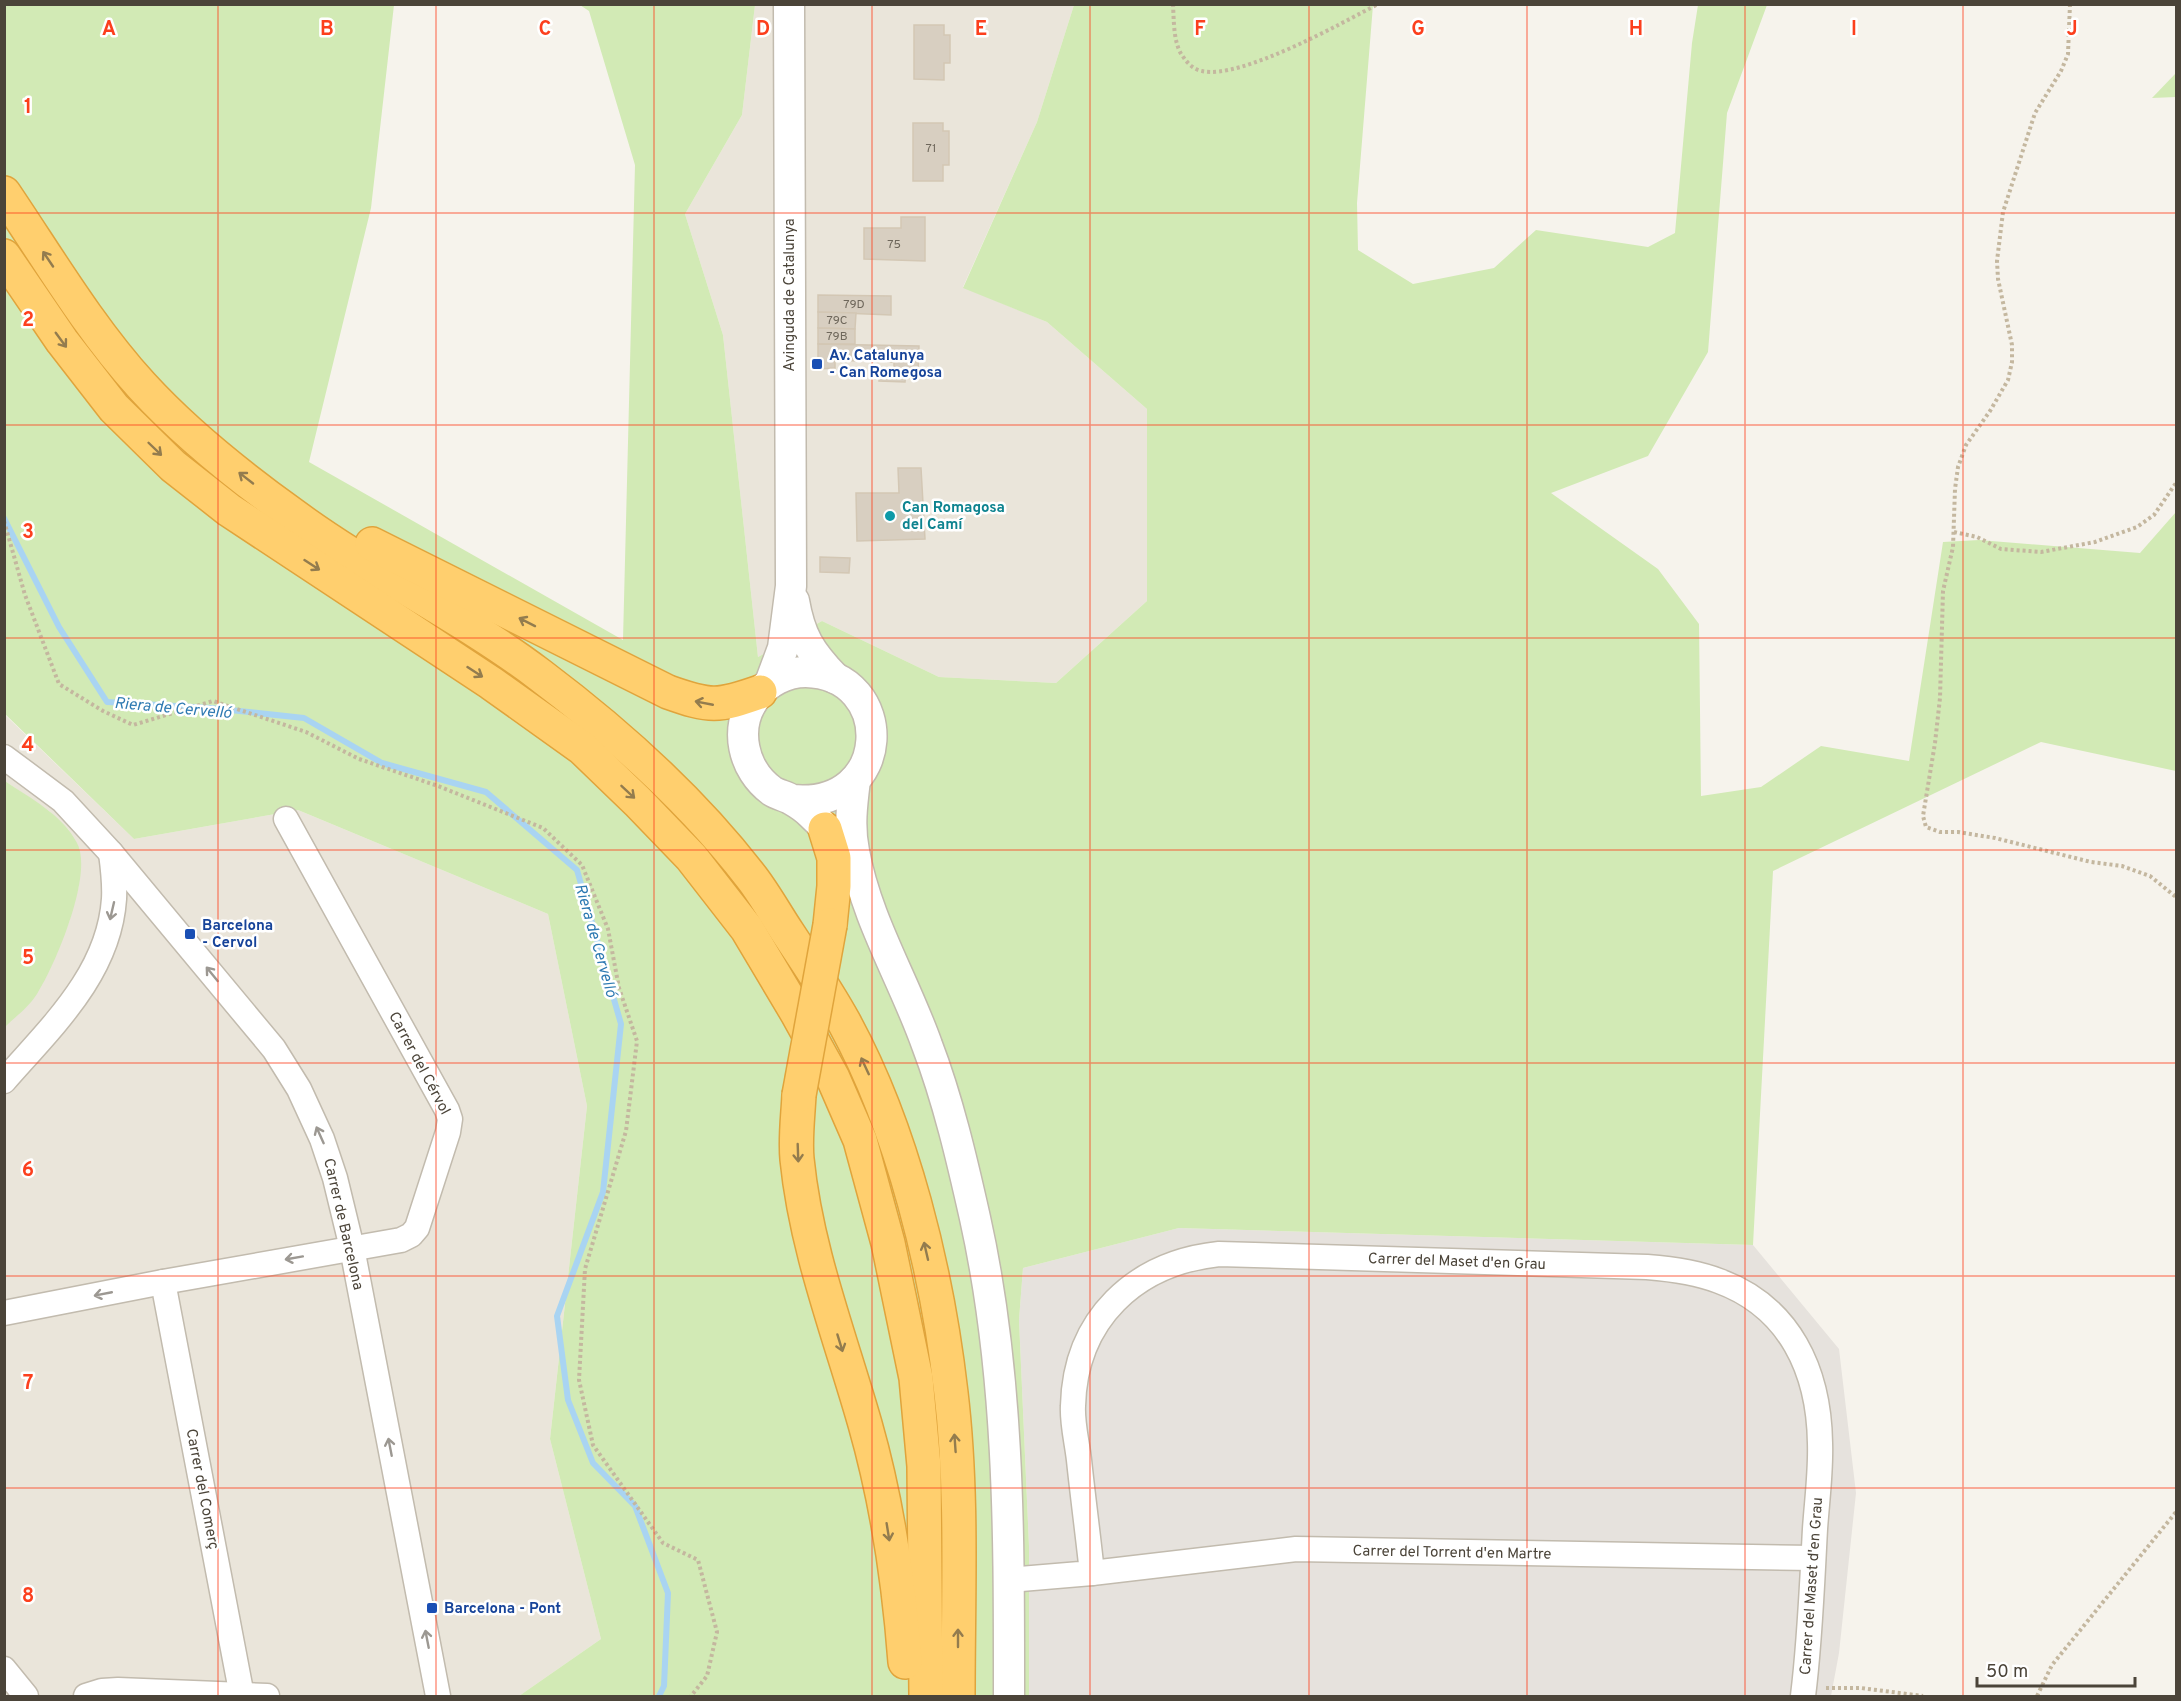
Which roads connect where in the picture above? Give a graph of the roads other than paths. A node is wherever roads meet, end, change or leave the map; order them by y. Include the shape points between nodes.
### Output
1 (789, 4) edge
2 (4, 193) edge
3 (4, 256) edge
4 (292, 514) junction
5 (791, 586) junction
6 (835, 678) junction
7 (765, 687) junction
8 (4, 757) edge
9 (855, 780) junction
10 (792, 800) junction
11 (286, 819) dead end
12 (825, 829) junction
13 (111, 853) junction
14 (860, 878) junction
15 (4, 1081) edge
16 (352, 1248) junction
17 (163, 1282) junction
18 (4, 1313) edge
19 (1813, 1558) junction
20 (1092, 1573) junction
21 (1009, 1580) junction
22 (4, 1669) edge
23 (1804, 1693) edge
24 (26, 1696) edge
25 (86, 1696) edge
26 (242, 1696) edge
27 (267, 1696) edge
28 (438, 1696) edge
29 (909, 1696) edge
30 (926, 1696) edge
31 (958, 1696) edge
32 (1009, 1696) edge

1 - 5 street, Avinguda de Catalunya
4 -> 2 highway via 216,455 142,386 92,325
3 -> 30 highway via 114,408 173,466 229,510 491,683 582,748 691,857 747,929 833,1078 860,1140 888,1244 916,1378 923,1455
7 -> 4 highway via 733,702 713,705 668,692 338,526
31 -> 4 highway via 958,1496 951,1396 941,1327 925,1246 894,1137 844,1023 752,878 648,763 536,672
5 - 6 street, Avinguda de Catalunya via 803,637
5 - 7 street, Avinguda de Catalunya via 783,648
6 - 7 street via 800,672
6 - 9 street via 864,705 871,724 872,744
7 - 10 street via 753,701 745,720 743,741 747,761 758,779
8 - 13 street, Carrer de Barcelona via 63,801
9 - 10 street via 826,799
9 - 14 street via 851,826
10 - 12 street
11 - 16 street, Carrer del Cérvol via 450,1119 415,1232 401,1240
12 - 14 street
12 -> 29 highway, bridge via 834,858 834,886 799,1095 797,1157 810,1243 866,1426 885,1510 901,1608
13 -> 15 street via 114,901 94,968 69,1006
16 -> 13 street, Carrer de Barcelona via 329,1158 298,1089 274,1049
14 - 21 street via 928,1045 982,1254 1001,1379
16 -> 17 street, Carrer del Cérvol
28 -> 16 street, Carrer de Barcelona
17 -> 18 street, Carrer del Cérvol
17 - 26 street, Carrer del Comerç
19 - 20 street, Carrer del Torrent d'en Martre via 1296,1549
19 - 20 street, Carrer del Maset d'en Grau via 1820,1443 1817,1400 1809,1371 1798,1347 1778,1321 1760,1304 1719,1281 1683,1270 1647,1267 1219,1254 1168,1264 1125,1291 1108,1308 1085,1347 1077,1370 1073,1408
19 - 23 street, Carrer del Maset d'en Grau
20 - 21 street
21 - 32 street
22 - 24 street
25 - 26 street via 118,1690
26 - 27 street

